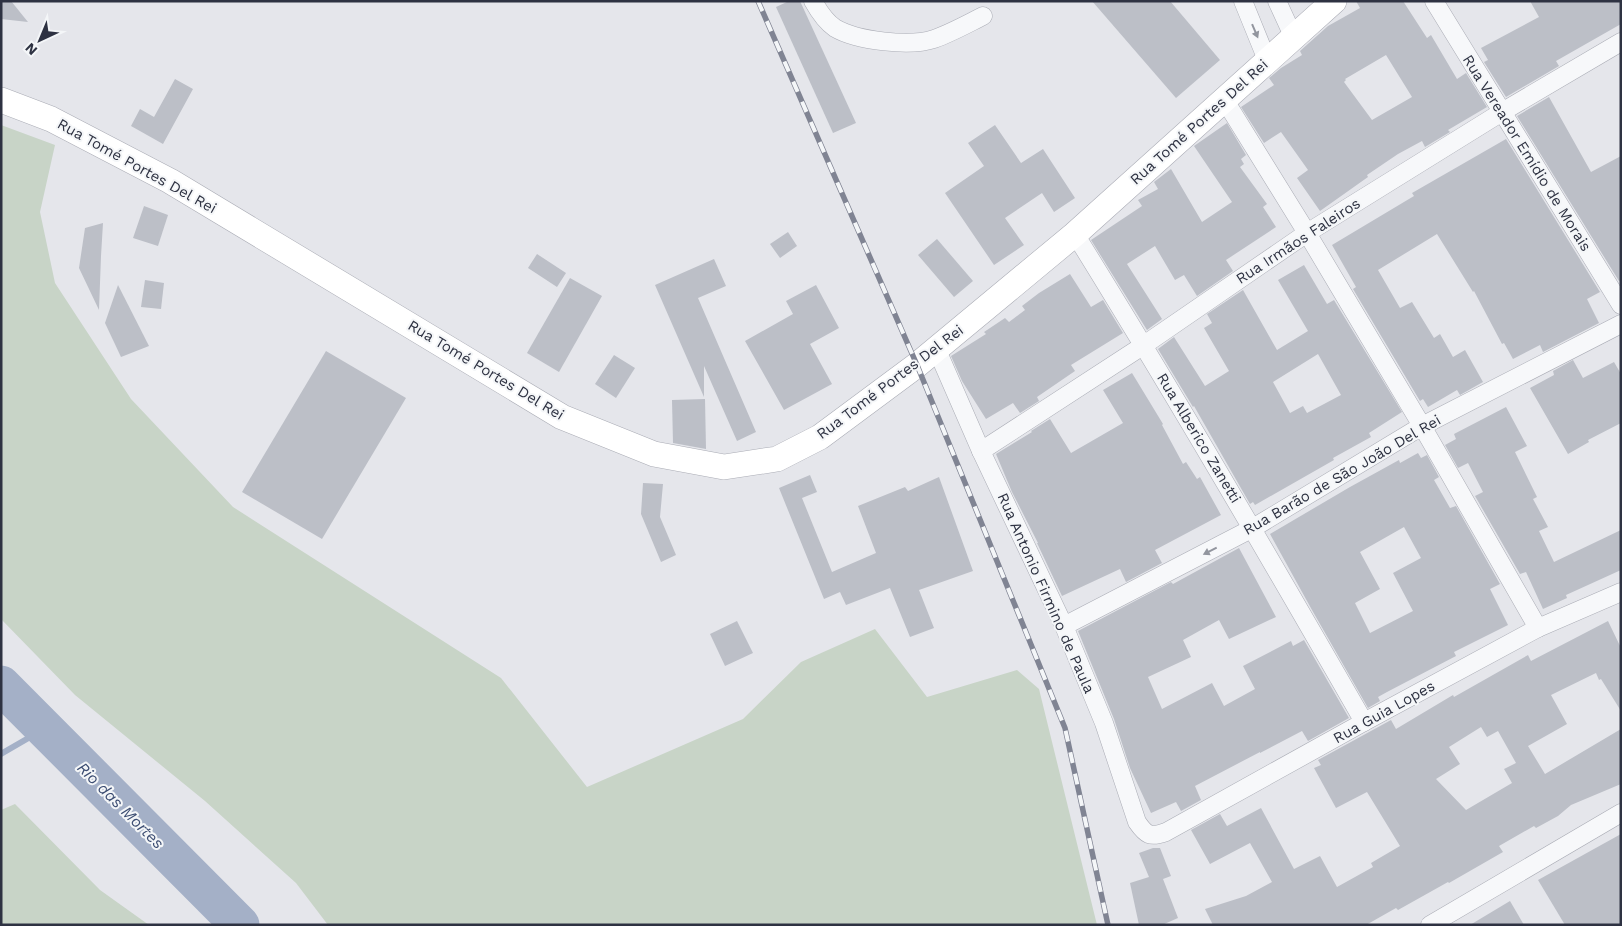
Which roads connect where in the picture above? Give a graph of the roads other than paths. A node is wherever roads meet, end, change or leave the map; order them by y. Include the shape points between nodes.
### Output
1 (813, 1) edge
2 (1243, 1) edge
3 (1277, 1) edge
4 (1334, 1) edge
5 (1434, 1) edge
6 (983, 16) dead end
7 (1294, 38) junction
8 (1621, 42) edge
9 (1267, 60) junction
10 (1224, 99) junction
11 (1, 100) edge
12 (1502, 112) junction
13 (1307, 233) junction
14 (1075, 234) junction
15 (1621, 305) edge
16 (1621, 324) edge
17 (1144, 345) junction
18 (937, 350) junction
19 (1422, 426) junction
20 (981, 451) junction
21 (1253, 528) junction
22 (1621, 592) edge
23 (1064, 626) junction
24 (1538, 628) junction
25 (1364, 722) junction
26 (1621, 814) edge
27 (1150, 836) joint
28 (1430, 925) edge

1 - 6 street via 835,28 860,38 894,44 933,40
2 -> 9 street
3 - 7 street
4 - 7 main road, Rua Tomé Portes Del Rei
5 - 12 street, Rua Vereador Emídio de Morais
7 - 9 main road, Rua Tomé Portes Del Rei
8 - 12 street, Rua Irmãos Faleiros
9 - 10 main road, Rua Tomé Portes Del Rei
10 - 13 street
10 - 14 main road, Rua Tomé Portes Del Rei
11 - 18 main road, Rua Tomé Portes Del Rei via 52,119 170,181 562,417 654,454 724,467 778,459 820,437
12 - 13 street, Rua Irmãos Faleiros
12 - 15 street, Rua Vereador Emídio de Morais
13 - 17 street, Rua Irmãos Faleiros
13 - 19 street
14 - 17 street, Rua Alberico Zanetti
14 - 18 main road, Rua Tomé Portes Del Rei
16 - 19 street, Rua Barão de São João Del Rei
17 - 20 street, Rua Irmãos Faleiros
17 - 21 street, Rua Alberico Zanetti
18 - 20 street, Rua Antonio Firmino de Paula
19 - 21 street, Rua Barão de São João Del Rei
19 - 24 street
20 - 23 street, Rua Antonio Firmino de Paula
21 -> 23 street, Rua Barão de São João Del Rei
21 - 25 street, Rua Alberico Zanetti
22 - 24 street, Rua Guia Lopes
23 - 27 street, Rua Antonio Firmino de Paula via 1104,723 1137,822
24 - 25 street, Rua Guia Lopes
25 - 27 street, Rua Guia Lopes via 1166,832
26 - 28 street

